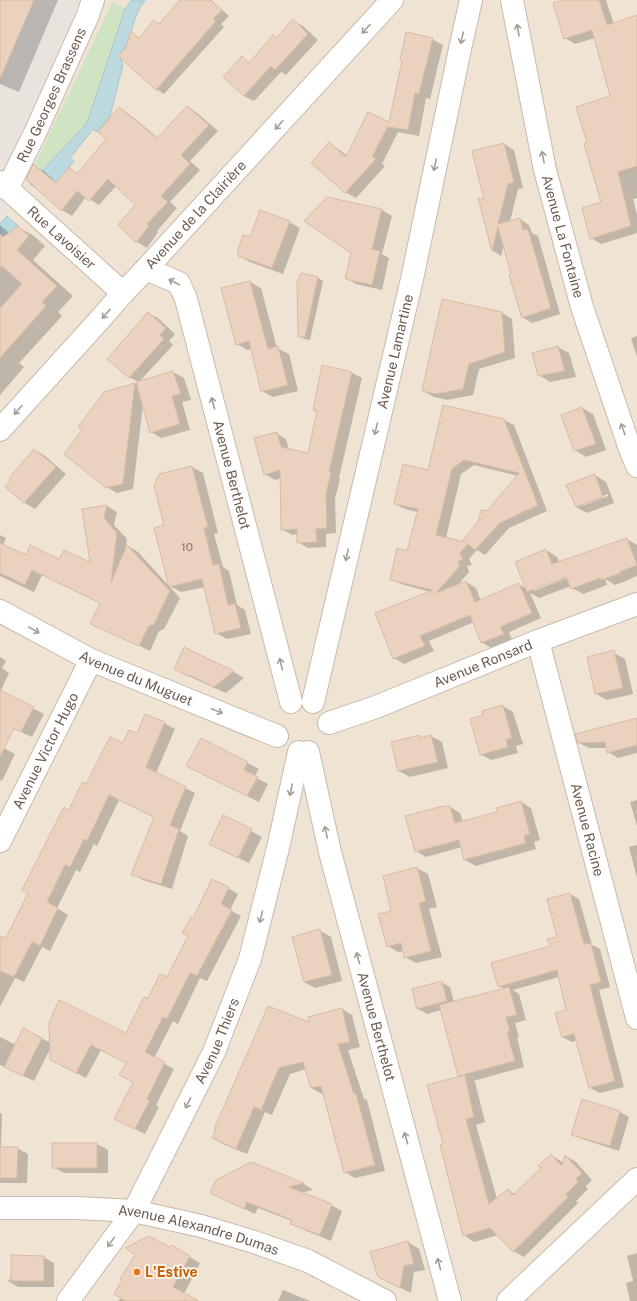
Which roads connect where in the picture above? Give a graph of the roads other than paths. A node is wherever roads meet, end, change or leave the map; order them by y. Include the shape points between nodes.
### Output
1 (93, 0) edge
2 (392, 0) edge
3 (471, 0) edge
4 (512, 0) edge
5 (4, 186) edge
6 (146, 270) junction
7 (123, 293) junction
8 (0, 430) edge
9 (637, 466) edge
10 (637, 604) edge
11 (0, 611) edge
12 (538, 641) junction
13 (91, 660) junction
14 (291, 702) junction
15 (313, 702) junction
16 (328, 723) junction
17 (277, 736) junction
18 (303, 752) junction
19 (0, 841) edge
20 (637, 1018) edge
21 (637, 1179) edge
22 (0, 1208) edge
23 (134, 1211) junction
24 (68, 1301) edge
25 (385, 1301) edge
26 (450, 1301) edge
27 (508, 1301) edge

1 - 5 street, Rue Georges Brassens via 35,133
2 -> 6 street, Avenue de la Clairière
3 -> 15 street, Avenue Lamartine via 412,279
9 -> 4 street, Avenue La Fontaine via 582,307 547,177
5 - 7 street, Rue Lavoisier
6 - 7 street, Avenue de la Clairière
14 -> 6 street, Avenue Berthelot via 186,298 179,283
7 -> 8 street, Avenue de la Clairière
10 - 12 street, Avenue Ronsard
11 -> 13 street, Avenue du Muguet
12 - 16 street, Avenue Ronsard via 376,707
12 - 20 street, Avenue Racine
13 -> 17 street, Avenue du Muguet
13 - 19 street, Avenue Victor Hugo
14 - 15 street
14 - 17 street via 284,706 276,720
15 - 16 street via 323,709
16 - 18 street via 326,738 321,744 315,749
17 - 18 street via 286,747
18 -> 23 street, Avenue Thiers via 250,959 214,1052
26 -> 18 street, Avenue Berthelot
21 - 27 street
22 - 23 street, Avenue Alexandre Dumas
23 -> 24 street, Avenue Thiers
23 - 25 street, Avenue Alexandre Dumas via 201,1226 308,1261

